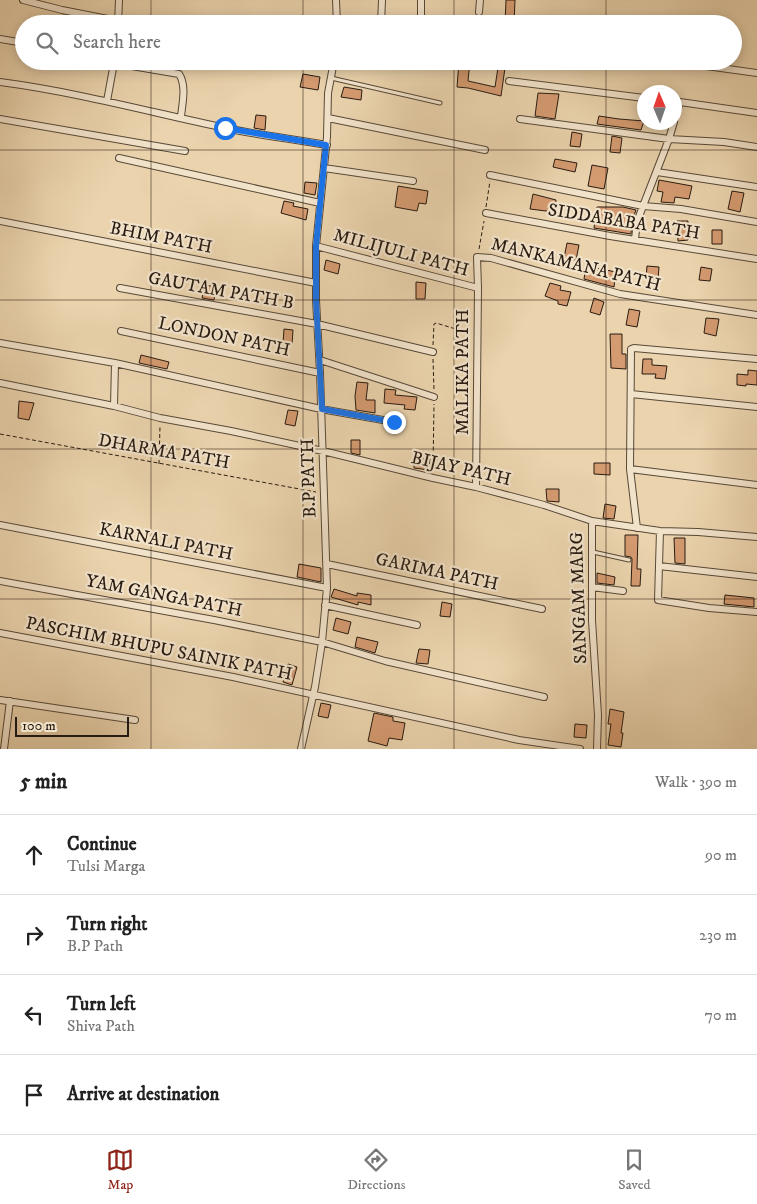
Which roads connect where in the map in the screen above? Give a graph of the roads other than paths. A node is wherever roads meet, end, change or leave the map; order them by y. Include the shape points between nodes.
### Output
1 (23, 0) edge
2 (120, 0) edge
3 (336, 0) edge
4 (382, 0) edge
5 (421, 0) edge
6 (480, 0) edge
7 (479, 12) dead end
8 (85, 15) edge
9 (119, 15) edge
10 (337, 15) edge
11 (381, 15) edge
12 (421, 15) edge
13 (0, 39) edge
14 (15, 42) edge
15 (112, 70) edge
16 (156, 70) edge
17 (332, 70) edge
18 (735, 70) edge
19 (757, 73) edge
20 (331, 78) junction
21 (509, 81) dead end
22 (0, 82) edge
23 (637, 97) edge
24 (107, 101) junction
25 (440, 103) dead end
26 (682, 103) edge
27 (757, 114) edge
28 (181, 118) junction
29 (328, 118) junction
30 (0, 119) edge
31 (520, 119) dead end
32 (672, 130) edge
33 (669, 139) junction
34 (326, 145) junction
35 (757, 147) edge
36 (485, 150) dead end
37 (185, 151) dead end
38 (119, 158) dead end
39 (324, 168) junction
40 (657, 172) junction
41 (490, 174) dead end
42 (413, 181) dead end
43 (757, 187) edge
44 (320, 203) junction
45 (643, 206) junction
46 (486, 213) dead end
47 (0, 221) edge
48 (757, 222) edge
49 (635, 239) junction
50 (316, 246) junction
51 (477, 257) joint
52 (757, 259) edge
53 (316, 283) junction
54 (120, 288) dead end
55 (478, 288) junction
56 (757, 315) edge
57 (317, 324) junction
58 (121, 331) dead end
59 (0, 343) edge
60 (433, 352) road end
61 (757, 359) edge
62 (320, 360) junction
63 (115, 363) junction
64 (320, 373) junction
65 (0, 383) edge
66 (631, 394) junction
67 (434, 397) road end
68 (114, 406) junction
69 (757, 407) edge
70 (322, 409) junction
71 (394, 422) dead end
72 (323, 450) junction
73 (630, 469) junction
74 (757, 485) edge
75 (476, 487) junction
76 (592, 521) junction
77 (0, 525) edge
78 (637, 528) junction
79 (660, 531) junction
80 (757, 537) edge
81 (591, 552) junction
82 (629, 560) dead end
83 (327, 564) junction
84 (659, 566) junction
85 (757, 578) edge
86 (0, 581) edge
87 (592, 587) junction
88 (327, 588) junction
89 (623, 591) dead end
90 (325, 605) junction
91 (542, 609) dead end
92 (757, 612) edge
93 (417, 625) dead end
94 (0, 633) edge
95 (322, 642) junction
96 (313, 694) junction
97 (544, 697) dead end
98 (0, 700) edge
99 (10, 701) junction
100 (135, 720) dead end
101 (4, 749) edge
102 (301, 749) edge
103 (580, 749) edge
104 (597, 749) edge

1 - 8 street
2 - 9 street
3 - 10 street
4 - 11 street
5 - 12 street
6 - 7 street
13 - 14 street
15 - 24 street
16 - 28 street via 178,74 182,80
17 - 20 street, B.P PATH
18 - 19 street
20 - 25 lane
20 - 29 street, B.P PATH
21 - 23 street
22 - 24 street
24 - 28 street
26 - 27 street
28 - 34 street
29 - 34 street, B.P PATH
29 - 36 street
30 - 37 street
31 - 33 street
32 - 33 street
33 - 35 street
33 - 40 street
34 - 39 street, B.P PATH
38 - 44 street
39 - 42 street
39 - 44 street, B.P PATH
40 - 43 street
40 - 45 street
41 - 45 street
44 - 50 street, B.P PATH
45 - 48 street
45 - 49 street
46 - 49 street, SIDDABABA PATH
47 - 53 street, BHIM PATH
49 - 52 street, SIDDABABA PATH
50 - 53 street, B.P PATH
50 - 55 street, MILIJULI PATH
51 - 55 street, MALIKA PATH
51 - 56 street, MANKAMANA PATH via 491,258 620,294
53 - 57 street, B.P PATH
54 - 57 street, GAUTAM PATH B
55 - 75 street, MALIKA PATH
57 - 60 street, GAUTAM PATH B
57 - 62 street, B.P PATH
58 - 64 street, LONDON PATH
59 - 63 street
61 - 66 street via 634,348 630,352
62 - 64 street, B.P PATH
62 - 67 street
63 - 68 street
63 - 70 street
64 - 70 street, B.P PATH
65 - 68 street, BIJAY PATH
66 - 69 street
66 - 73 street
68 - 72 street, BIJAY PATH
70 - 71 street
70 - 72 street, B.P PATH
72 - 75 street, BIJAY PATH
72 - 83 street, B.P PATH
73 - 74 street
73 - 78 street
75 - 76 street, BIJAY PATH
76 - 78 street, SANGAM MARG
76 - 81 street, SANGAM MARG
77 - 88 street, KARNALI PATH
78 - 79 street, SANGAM MARG
79 - 80 street, SANGAM MARG
79 - 84 street
81 - 82 lane
81 - 87 street, SANGAM MARG
83 - 88 street, B.P PATH
83 - 91 street, GARIMA PATH
84 - 85 street
84 - 92 street via 660,601
86 - 95 street, YAM GANGA PATH
87 - 89 street
87 - 104 street, SANGAM MARG
88 - 90 street, B.P PATH
90 - 93 street
90 - 95 street, B.P PATH
94 - 96 street, PASCHIM BHUPU SAINIK PATH
95 - 96 street, B.P PATH
95 - 97 street, YAM GANGA PATH via 385,661
96 - 102 street, B.P PATH
96 - 103 street, PASCHIM BHUPU SAINIK PATH via 519,740
98 - 99 street
99 - 100 street
99 - 101 street

